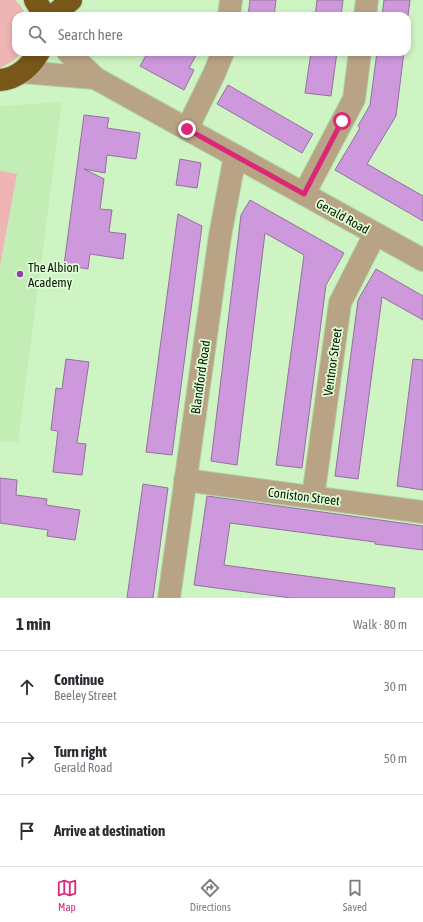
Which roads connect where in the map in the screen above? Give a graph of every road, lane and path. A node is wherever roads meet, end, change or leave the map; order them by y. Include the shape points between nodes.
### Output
1 (35, 0) edge
2 (71, 0) edge
3 (231, 0) edge
4 (367, 0) edge
5 (42, 12) edge
6 (58, 12) edge
7 (230, 12) edge
8 (366, 12) edge
9 (37, 56) edge
10 (72, 56) edge
11 (221, 56) edge
12 (359, 56) edge
13 (22, 72) junction
14 (95, 78) junction
15 (0, 80) edge
16 (187, 129) junction
17 (235, 156) junction
18 (304, 194) junction
19 (375, 234) junction
20 (423, 260) edge
21 (185, 480) junction
22 (313, 497) junction
23 (423, 512) edge
24 (169, 598) edge

1 - 5 highway
2 - 6 highway
3 - 7 street
4 - 8 street
9 - 13 highway
10 - 14 street, Gerald Road
11 - 16 street
12 - 18 street via 354,99
13 - 14 street, Gerald Road
13 - 15 highway
14 - 16 street, Gerald Road
16 - 17 street, Gerald Road
17 - 18 street, Gerald Road
17 - 21 street, Blandford Road via 220,236
18 - 19 street, Gerald Road
19 - 20 street, Gerald Road
19 - 22 street, Ventnor Street via 340,303
21 - 22 street, Coniston Street
21 - 24 street, Blandford Road
22 - 23 street, Coniston Street

